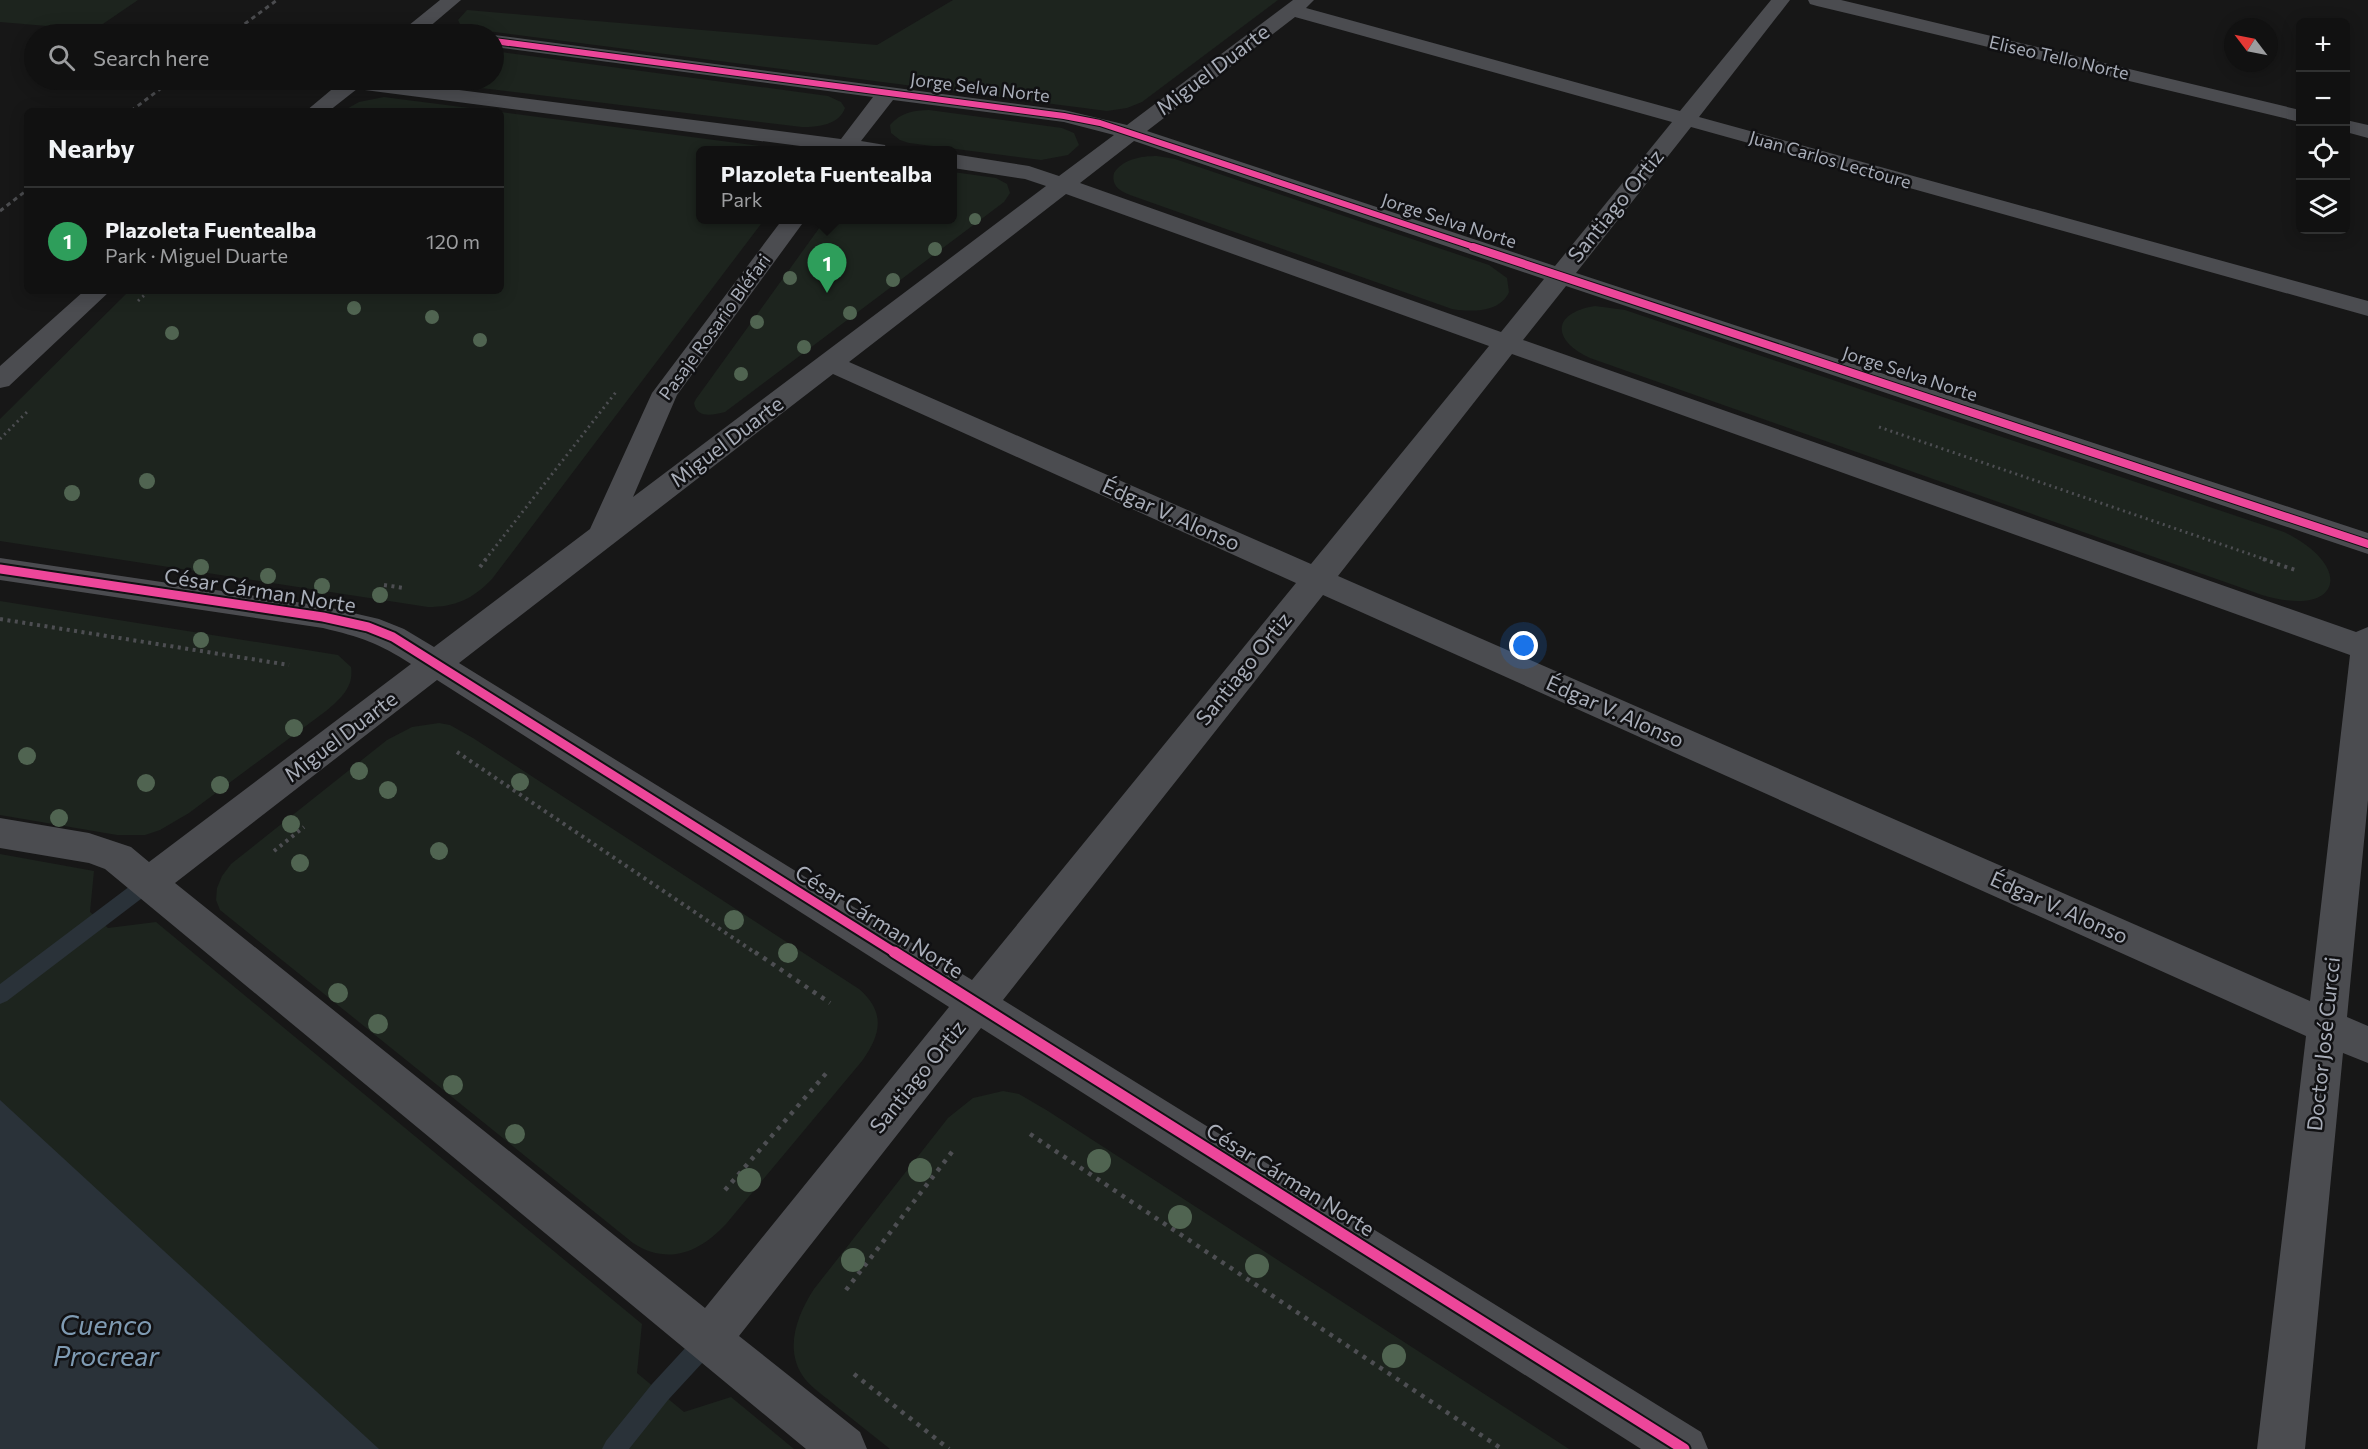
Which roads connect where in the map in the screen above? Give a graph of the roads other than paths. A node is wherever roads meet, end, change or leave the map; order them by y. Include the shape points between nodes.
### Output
1 (452, 0) edge
2 (1781, 0) edge
3 (1817, 0) edge
4 (1298, 5) edge
5 (423, 24) edge
6 (504, 42) edge
7 (343, 90) edge
8 (420, 90) edge
9 (887, 93) junction
10 (320, 108) edge
11 (2296, 115) edge
12 (1685, 120) junction
13 (2350, 127) edge
14 (2368, 132) edge
15 (1131, 133) junction
16 (830, 146) edge
17 (847, 146) edge
18 (957, 162) edge
19 (1063, 185) junction
20 (789, 224) edge
21 (1560, 276) junction
22 (95, 294) edge
23 (2368, 309) edge
24 (1507, 343) junction
25 (829, 363) junction
26 (0, 380) edge
27 (601, 538) junction
28 (2368, 544) edge
29 (0, 569) edge
30 (1317, 579) junction
31 (2368, 645) edge
32 (435, 664) junction
33 (0, 833) edge
34 (148, 883) junction
35 (976, 1004) junction
36 (2326, 1027) junction
37 (2368, 1045) edge
38 (708, 1339) junction
39 (843, 1449) edge
40 (1684, 1449) edge
41 (2281, 1449) edge

1 - 5 street
2 - 12 street, Santiago Ortiz
3 - 11 street, Eliseo Tello Norte
4 - 12 street, Juan Carlos Lectoure
4 - 15 street, Miguel Duarte
6 - 9 street, Jorge Selva Norte
7 - 10 street
8 - 16 street
9 - 15 street, Jorge Selva Norte via 1076,118
9 - 17 street
12 - 21 street, Santiago Ortiz
12 - 23 street, Juan Carlos Lectoure
13 - 14 street
15 - 19 street, Miguel Duarte
15 - 21 street, Jorge Selva Norte
18 - 19 street via 1017,170
19 - 24 street
19 - 25 street, Miguel Duarte
20 - 27 street, Pasaje Rosario Bléfari via 665,393
21 - 24 street, Santiago Ortiz
21 - 28 street, Jorge Selva Norte
22 - 26 street
24 - 30 street, Santiago Ortiz
24 - 31 street
25 - 27 street, Miguel Duarte
25 - 30 street, Édgar V. Alonso
27 - 32 street, Miguel Duarte
29 - 32 street, César Cárman Norte via 353,622 393,638
30 - 35 street, Santiago Ortiz
30 - 36 street, Édgar V. Alonso
31 - 36 street, Doctor José Curcci
32 - 34 street, Miguel Duarte
32 - 35 street, César Cárman Norte
33 - 34 street via 109,854
34 - 38 street
35 - 38 street, Santiago Ortiz
35 - 40 street, César Cárman Norte
36 - 37 street, Édgar V. Alonso
36 - 41 street, Doctor José Curcci
38 - 39 street

